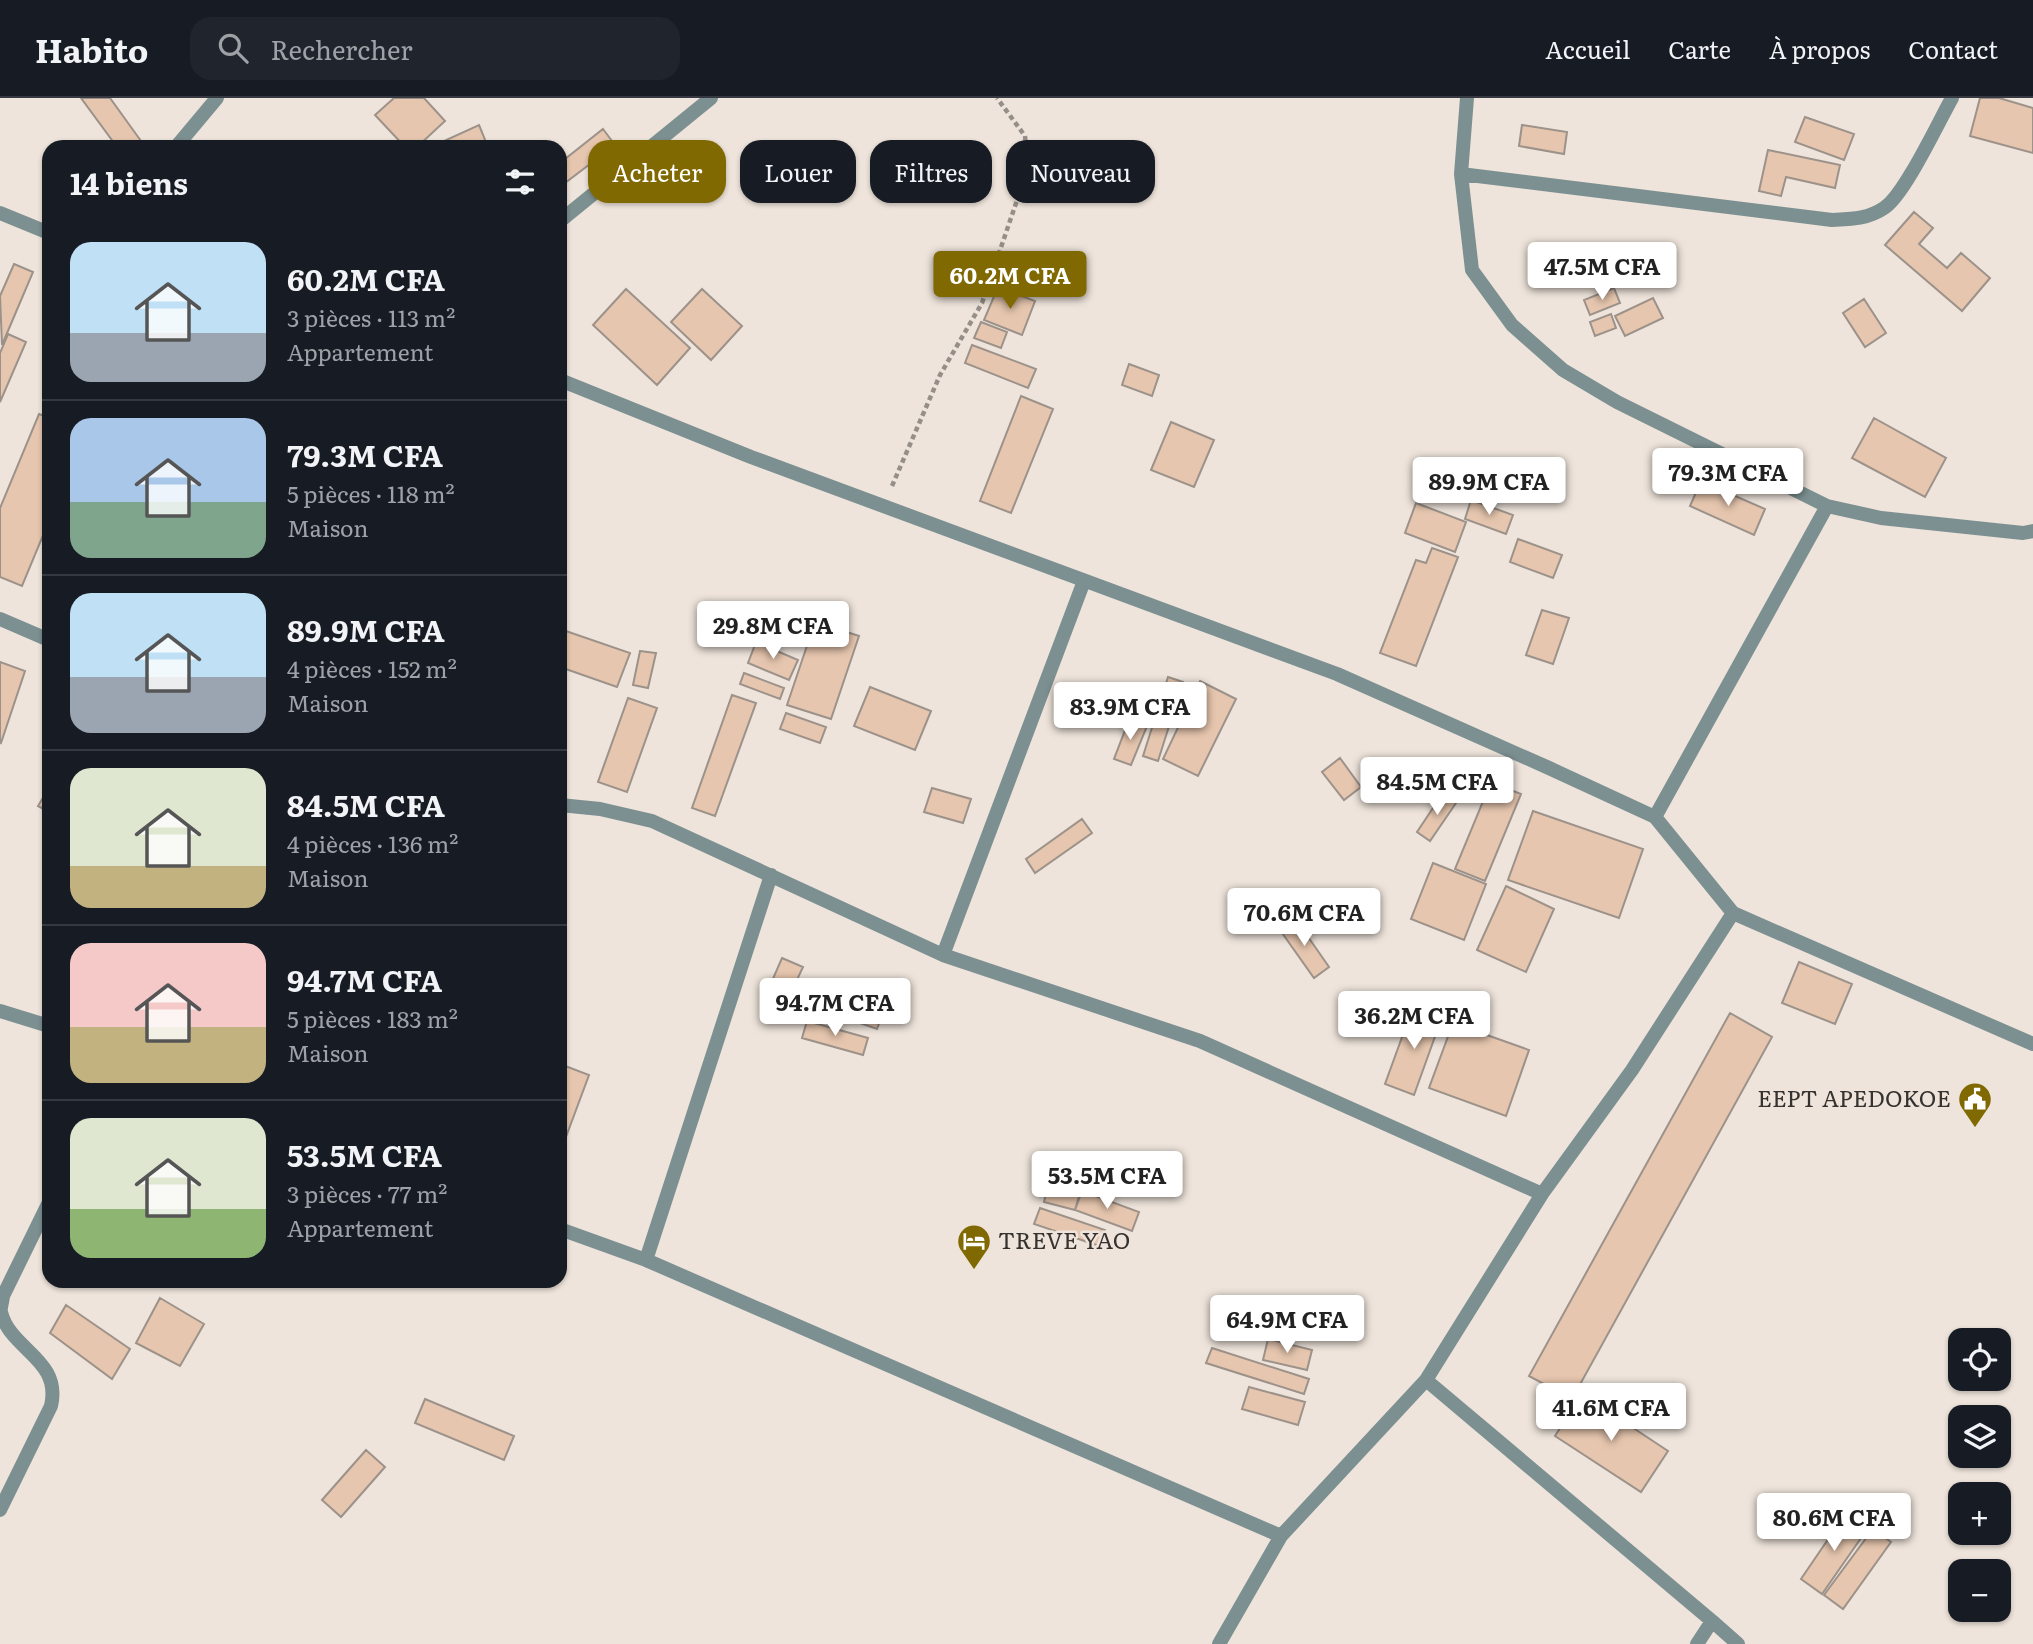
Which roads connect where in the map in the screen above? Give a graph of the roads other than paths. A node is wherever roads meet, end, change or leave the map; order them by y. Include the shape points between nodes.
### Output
1 (217, 98) edge
2 (711, 98) edge
3 (1466, 98) edge
4 (1952, 98) edge
5 (182, 140) edge
6 (1461, 174) junction
7 (0, 213) edge
8 (567, 215) edge
9 (42, 230) edge
10 (567, 383) edge
11 (1827, 506) junction
12 (2030, 535) edge
13 (1084, 581) junction
14 (0, 619) edge
15 (42, 637) edge
16 (567, 806) edge
17 (1655, 817) junction
18 (771, 875) junction
19 (1733, 913) junction
20 (943, 955) junction
21 (0, 1011) edge
22 (42, 1024) edge
23 (2033, 1044) edge
24 (1542, 1194) junction
25 (42, 1216) edge
26 (567, 1232) edge
27 (646, 1260) junction
28 (1, 1312) edge
29 (1426, 1380) junction
30 (0, 1510) edge
31 (1281, 1536) junction
32 (1712, 1621) junction
33 (1219, 1644) edge
34 (1697, 1644) edge
35 (1738, 1644) edge

1 - 5 street
2 - 8 street
3 - 6 street
4 - 6 street via 1886,208 1860,219 1832,220
6 - 11 street via 1472,270 1512,325 1563,370 1617,402
7 - 9 street
10 - 13 street
11 - 12 street via 1881,518
11 - 17 street
13 - 17 street via 1337,674
13 - 20 street
14 - 15 street
16 - 18 street via 652,821
17 - 19 street
18 - 20 street
18 - 27 street
19 - 23 street
19 - 24 street via 1632,1070
20 - 24 street via 1200,1041
21 - 22 street
24 - 29 street
25 - 28 street via 3,1296
26 - 27 street
27 - 31 street
28 - 30 street via 47,1371 54,1390 51,1406
29 - 31 street
29 - 32 street
31 - 33 street
32 - 34 street
32 - 35 street

